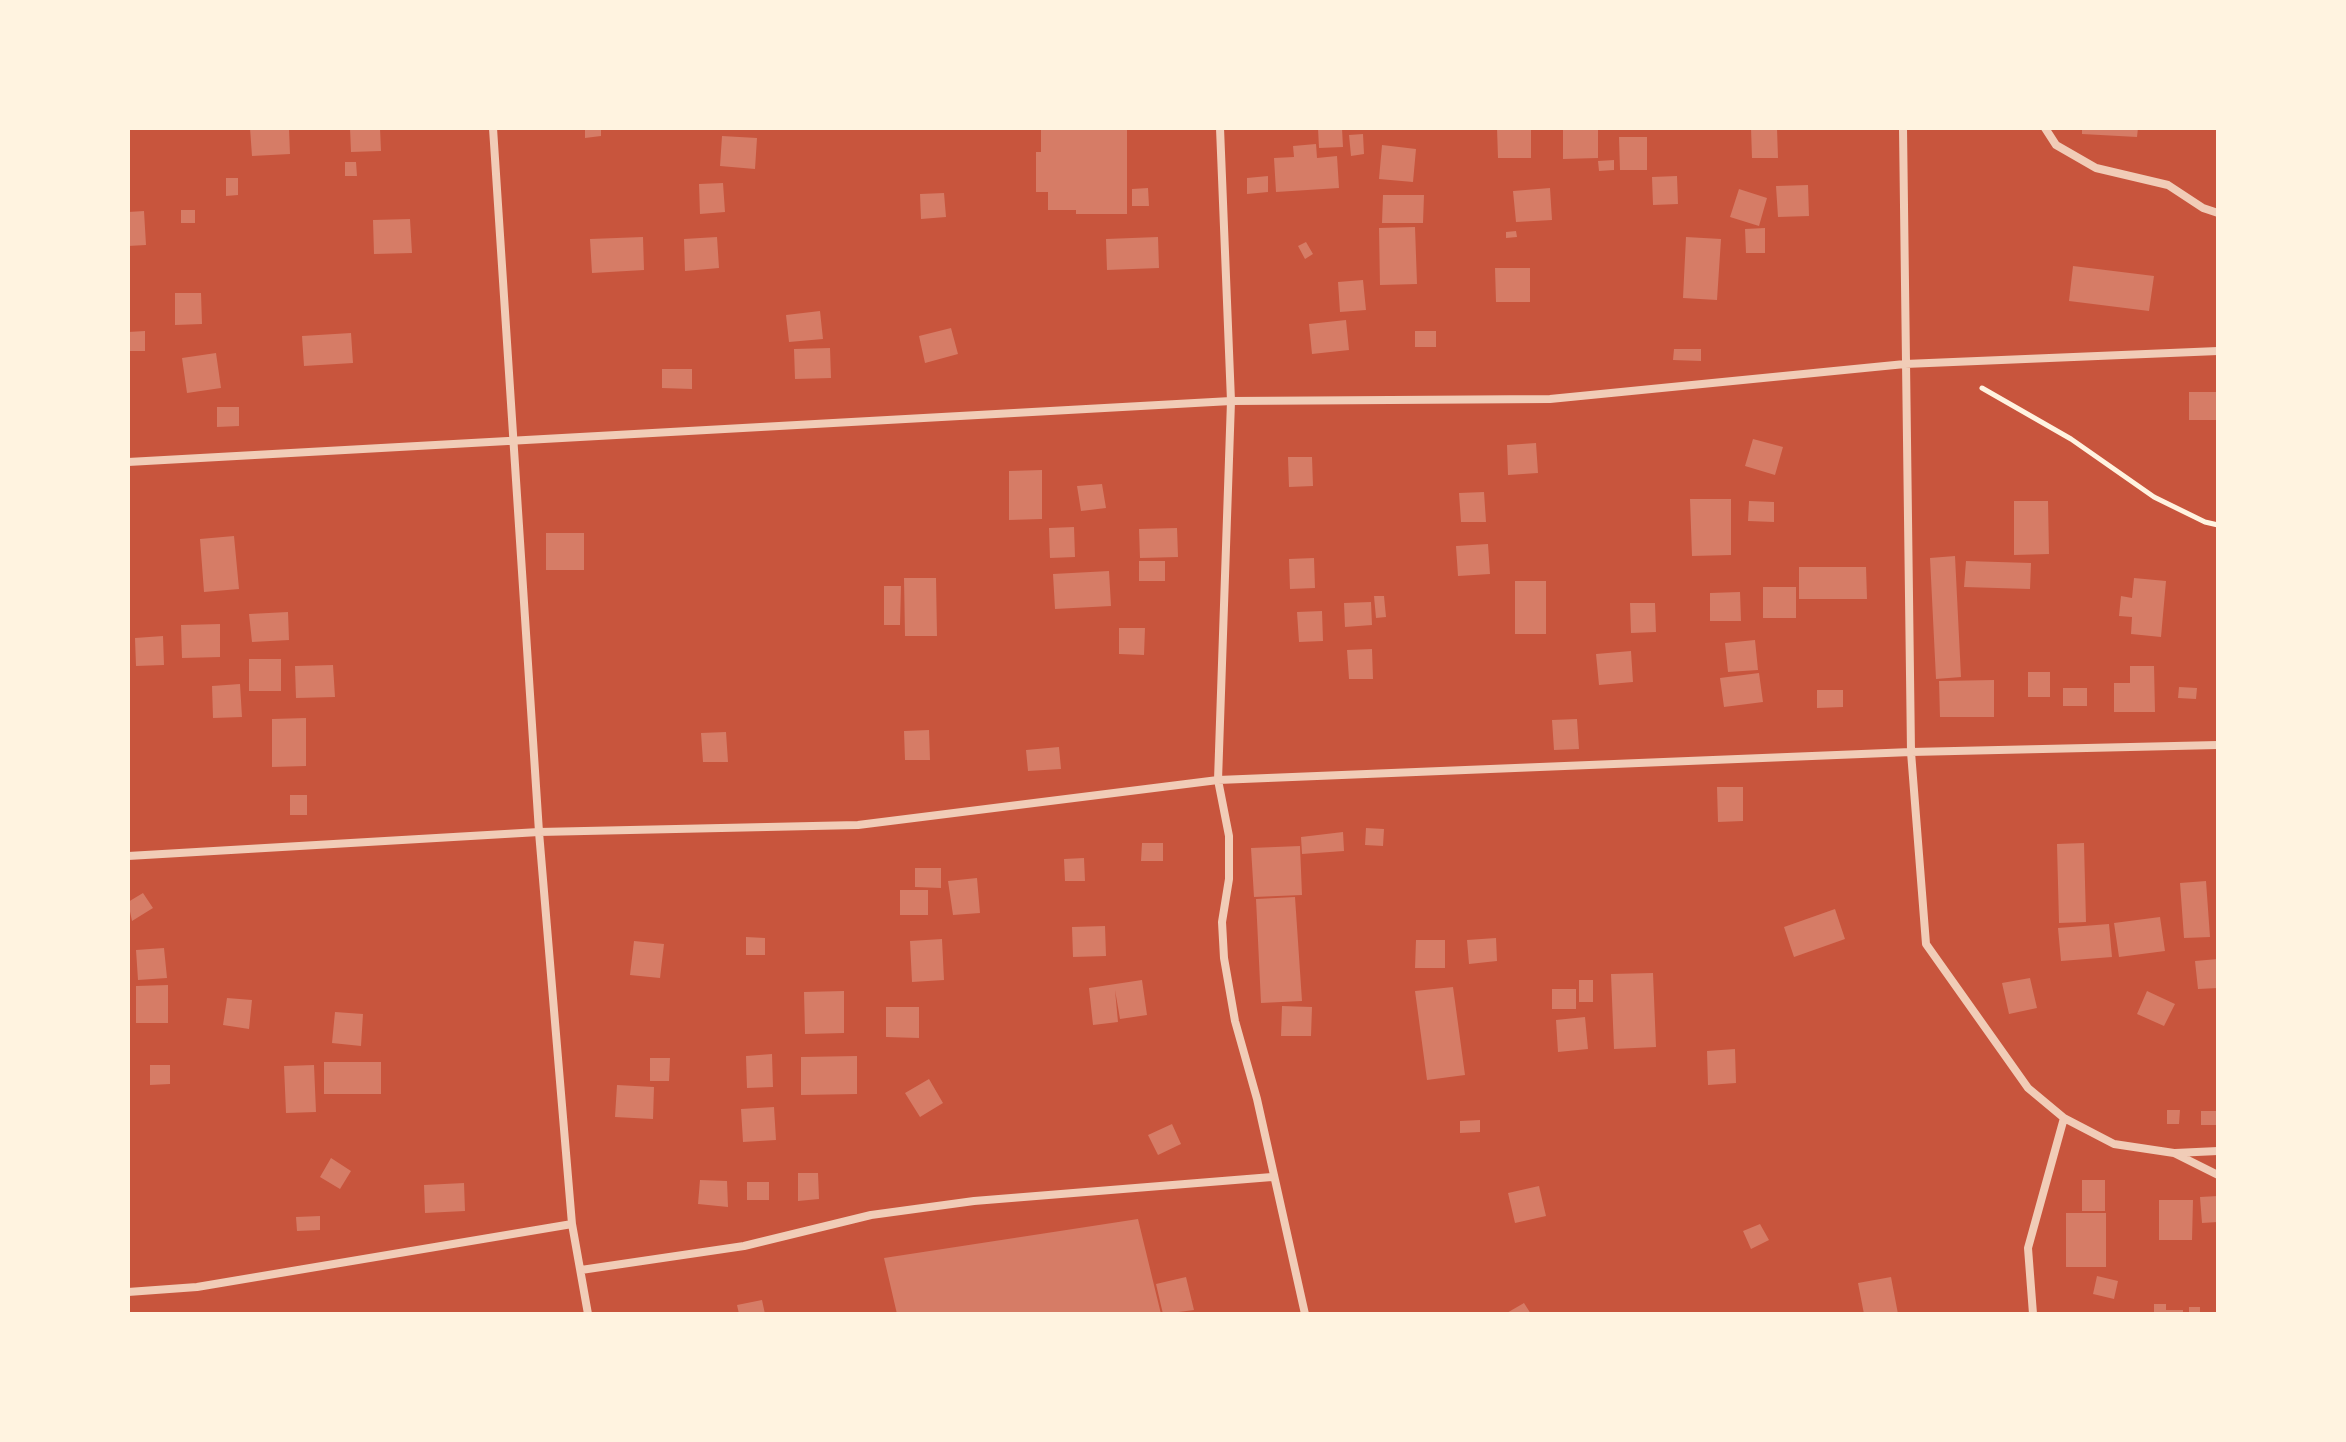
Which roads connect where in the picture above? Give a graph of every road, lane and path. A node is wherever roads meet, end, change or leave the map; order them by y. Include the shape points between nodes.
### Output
1 (493, 128) edge
2 (1220, 128) edge
3 (1903, 128) edge
4 (2045, 128) edge
5 (2218, 213) edge
6 (2218, 351) edge
7 (1951, 362) junction
8 (1905, 364) junction
9 (1231, 401) junction
10 (515, 438) junction
11 (128, 462) edge
12 (2218, 525) edge
13 (2218, 745) edge
14 (1911, 752) junction
15 (1218, 780) junction
16 (539, 832) junction
17 (128, 856) edge
18 (2064, 1118) junction
19 (2218, 1151) edge
20 (2174, 1153) junction
21 (2218, 1175) edge
22 (1272, 1177) junction
23 (572, 1224) junction
24 (581, 1270) junction
25 (128, 1292) edge
26 (588, 1314) edge
27 (1305, 1314) edge
28 (2033, 1314) edge

1 - 10 street
2 - 9 street
3 - 8 street
4 - 5 street via 2056,145 2096,168 2168,185
6 - 7 street
7 - 8 street
7 - 12 path via 1989,393 2071,439 2154,497
8 - 9 street via 1550,399
8 - 14 street
9 - 10 street
9 - 15 street
10 - 11 street
10 - 16 street
13 - 14 street
14 - 15 street
14 - 18 street via 1926,944 2028,1088
15 - 16 street via 858,825
15 - 22 street via 1229,836 1224,958
16 - 17 street
16 - 23 street
18 - 20 street via 2114,1144
18 - 28 street via 2028,1248
19 - 20 street
20 - 21 street
22 - 24 street via 915,1209 744,1246
22 - 27 street
23 - 24 street
23 - 25 street via 197,1287
24 - 26 street

